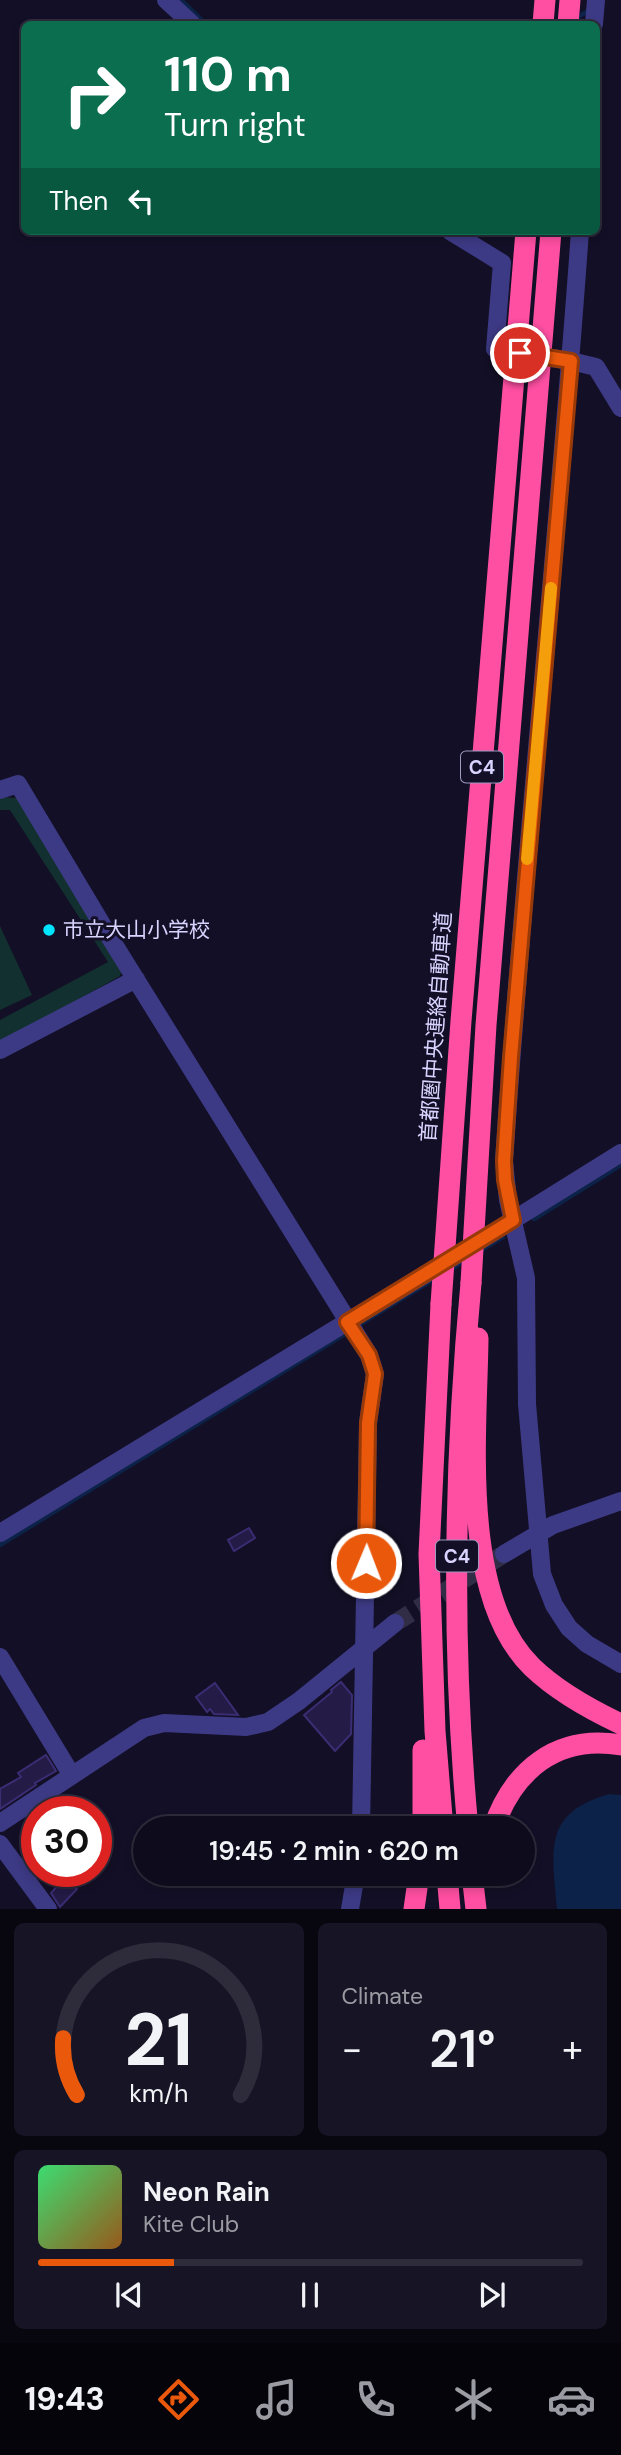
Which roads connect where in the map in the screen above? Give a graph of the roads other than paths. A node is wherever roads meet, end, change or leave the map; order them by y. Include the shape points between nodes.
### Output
1 (166, 0) edge
2 (545, 0) edge
3 (570, 0) edge
4 (596, 0) edge
5 (189, 21) edge
6 (542, 21) edge
7 (568, 21) edge
8 (594, 21) edge
9 (456, 235) edge
10 (526, 235) edge
11 (551, 235) edge
12 (580, 235) edge
13 (571, 361) junction
14 (621, 408) edge
15 (0, 790) edge
16 (136, 979) junction
17 (0, 1050) edge
18 (621, 1153) edge
19 (513, 1220) junction
20 (475, 1283) junction
21 (347, 1322) junction
22 (620, 1505) edge
23 (0, 1533) edge
24 (536, 1534) junction
25 (504, 1554) tunnel mouth
26 (395, 1623) tunnel mouth
27 (365, 1647) junction
28 (0, 1657) edge
29 (621, 1664) edge
30 (433, 1678) junction
31 (621, 1724) edge
32 (621, 1745) edge
33 (71, 1774) junction
34 (360, 1816) edge
35 (423, 1816) edge
36 (442, 1816) edge
37 (467, 1816) edge
38 (498, 1816) edge
39 (0, 1822) edge
40 (0, 1844) edge
41 (354, 1886) edge
42 (417, 1886) edge
43 (448, 1886) edge
44 (473, 1886) edge
45 (488, 1886) edge
46 (48, 1909) edge
47 (350, 1909) edge
48 (414, 1909) edge
49 (450, 1909) edge
50 (476, 1909) edge
51 (489, 1909) edge

1 - 5 street
2 - 6 highway
3 - 7 highway
4 - 8 street
9 - 13 street via 502,263 495,349
10 - 30 highway, 首都圏中央連絡自動車道 / C4, bridge via 441,1304 429,1553
11 - 20 highway, C4, bridge via 482,1090
12 - 13 street
13 - 14 street via 596,367
13 - 19 street via 511,1057 504,1161
15 - 16 street via 18,783
16 - 17 street
16 - 21 street
18 - 19 street
19 - 21 street
19 - 24 street via 526,1278 527,1404
20 - 31 highway via 476,1488 488,1591 503,1627 530,1665 578,1702
20 - 37 highway, C4 via 462,1382 457,1553
21 - 23 street
21 - 27 street via 369,1355 375,1374 368,1423
22 - 24 street
24 - 25 street
24 - 29 street via 545,1586 562,1618 587,1644
26 - 27 street
27 - 33 street via 268,1722 246,1727 164,1723 144,1728
27 - 34 street
28 - 33 street
30 - 35 highway via 422,1718
30 - 36 highway, 首都圏中央連絡自動車道 / C4
32 - 38 highway via 577,1745 548,1756 523,1774
33 - 39 street
40 - 46 street
41 - 47 street
42 - 48 highway
43 - 49 highway
44 - 50 highway
45 - 51 highway

